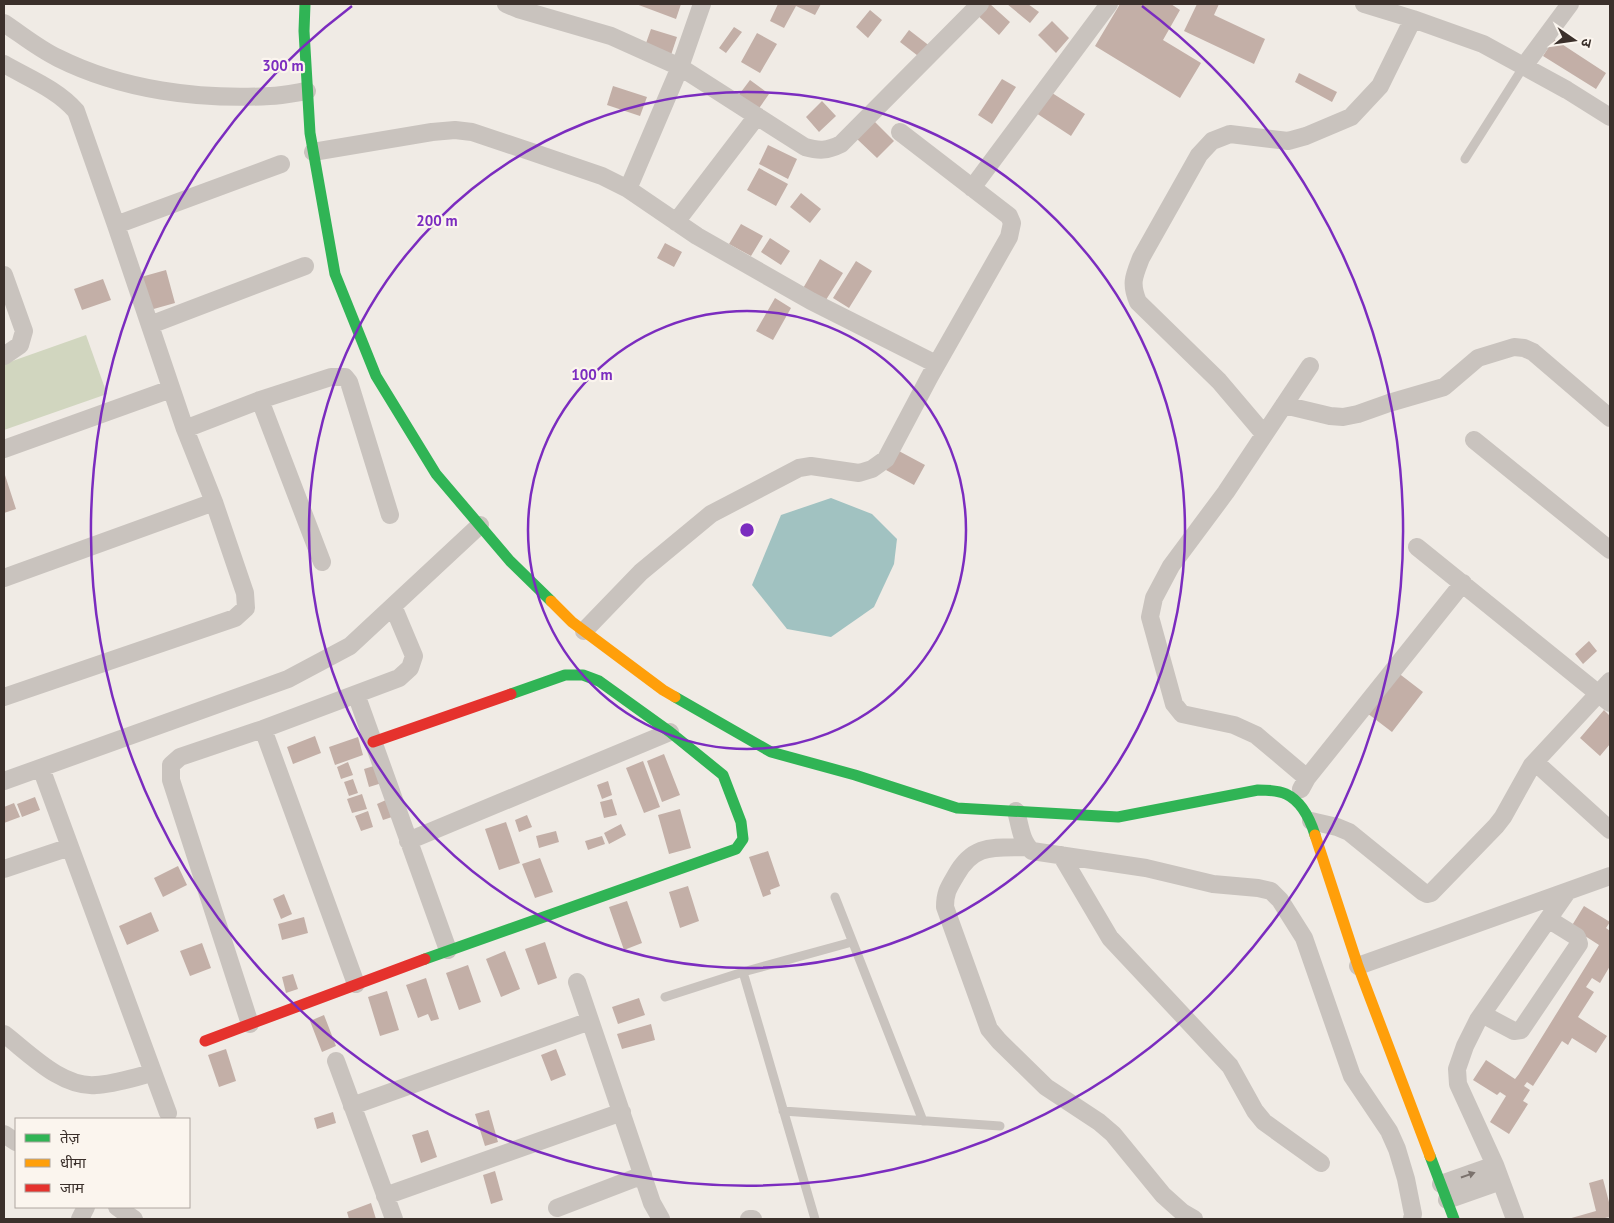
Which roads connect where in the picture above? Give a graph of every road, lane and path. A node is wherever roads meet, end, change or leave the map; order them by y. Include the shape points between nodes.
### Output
1 (305, 4) edge
2 (506, 4) edge
3 (702, 4) edge
4 (980, 4) edge
5 (1109, 4) edge
6 (1364, 4) edge
7 (1570, 4) edge
8 (1413, 18) junction
9 (4, 23) edge
10 (4, 64) edge
11 (1524, 66) junction
12 (680, 67) junction
13 (308, 90) junction
14 (757, 116) junction
15 (1610, 117) edge
16 (900, 132) dead end
17 (313, 152) junction
18 (1465, 159) dead end
19 (281, 164) dead end
20 (972, 188) junction
21 (628, 189) junction
22 (676, 222) junction
23 (116, 225) junction
24 (305, 266) dead end
25 (4, 275) edge
26 (150, 324) junction
27 (4, 356) edge
28 (936, 364) junction
29 (1310, 366) dead end
30 (171, 389) junction
31 (260, 400) junction
32 (1284, 405) junction
33 (1610, 418) edge
34 (185, 428) junction
35 (1264, 434) junction
36 (1474, 440) dead end
37 (4, 449) edge
38 (214, 502) junction
39 (390, 515) dead end
40 (480, 525) junction
41 (1418, 547) dead end
42 (1610, 550) edge
43 (322, 562) dead end
44 (4, 578) edge
45 (1463, 583) junction
46 (393, 606) junction
47 (584, 631) junction
48 (1606, 692) edge
49 (356, 694) junction
50 (4, 697) edge
51 (264, 728) junction
52 (670, 732) junction
53 (373, 742) junction
54 (1535, 762) junction
55 (41, 768) junction
56 (1307, 778) junction
57 (4, 781) edge
58 (1296, 800) junction
59 (1016, 812) junction
60 (1311, 821) junction
61 (1610, 830) edge
62 (408, 841) junction
63 (70, 847) junction
64 (1027, 847) junction
65 (1061, 855) junction
66 (4, 869) edge
67 (1610, 876) edge
68 (1567, 892) junction
69 (834, 897) dead end
70 (1548, 919) junction
71 (852, 942) junction
72 (448, 950) junction
73 (1358, 966) junction
74 (743, 972) junction
75 (577, 982) dead end
76 (356, 984) junction
77 (665, 997) dead end
78 (1482, 1014) junction
79 (590, 1021) junction
80 (250, 1024) junction
81 (4, 1034) edge
82 (204, 1041) dead end
83 (336, 1061) dead end
84 (153, 1073) junction
85 (352, 1106) junction
86 (783, 1111) junction
87 (622, 1112) junction
88 (168, 1113) dead end
89 (923, 1121) junction
90 (1000, 1126) dead end
91 (4, 1134) edge
92 (15, 1141) edge
93 (1322, 1163) dead end
94 (1498, 1173) junction
95 (643, 1174) junction
96 (1444, 1192) junction
97 (386, 1196) junction
98 (118, 1208) edge
99 (557, 1208) dead end
100 (134, 1219) edge
101 (394, 1219) edge
102 (661, 1219) edge
103 (749, 1219) edge
104 (753, 1219) edge
105 (814, 1219) edge
106 (1194, 1219) edge
107 (1412, 1219) edge
108 (1454, 1219) edge
109 (1515, 1219) edge

1 - 13 street
2 - 12 street via 611,36
3 - 12 street
4 - 14 street via 841,144 820,151 804,147
5 - 20 street
6 - 8 street
7 - 11 street
8 - 11 street via 1483,44
8 - 35 street via 1380,86 1351,117 1288,141 1230,134 1212,141 1200,155 1140,258 1132,289 1138,302 1219,381
9 - 13 street via 57,58 103,76 157,90 227,97 272,96
10 - 23 street via 52,91 76,111
11 - 15 street
11 - 18 lane
12 - 14 street
12 - 21 street
13 - 17 street
14 - 22 street
16 - 20 street
17 - 21 street via 455,130 472,132 602,176
17 - 40 street via 335,274 376,376 436,474
19 - 23 street
20 - 28 street via 1009,216 1012,223 1009,237
21 - 22 street
22 - 28 street via 811,301
23 - 26 street
24 - 26 street
25 - 27 street via 24,331 20,345
26 - 30 street
28 - 47 street via 886,459 859,473 811,466 799,468 710,514 642,572
29 - 32 street
30 - 34 street
30 - 37 street
31 - 34 street
31 - 39 street via 331,377 345,377
31 - 43 street
32 - 33 street via 1330,416 1358,414 1444,387 1478,358 1514,347 1533,352
32 - 35 street
34 - 38 street
35 - 56 street via 1171,566 1154,598 1150,617 1174,704 1182,714 1234,725 1256,735
36 - 42 street
38 - 44 street
38 - 50 street via 245,593 246,608 235,618
40 - 46 street
40 - 47 street via 510,561
41 - 45 street
45 - 48 street
45 - 56 street
46 - 49 street via 414,656 410,668 399,678
46 - 55 street via 350,646 288,679
47 - 59 street via 663,690 771,752 958,808
48 - 54 street
49 - 51 street
49 - 53 street
51 - 76 street
51 - 80 street via 180,757 171,765 171,780
52 - 53 street via 599,681 583,675 565,675
52 - 62 street
52 - 72 street via 723,775 741,822 743,840 736,849
53 - 62 street
54 - 60 street via 1496,826 1431,893 1427,894 1349,832
54 - 61 street
55 - 57 street
55 - 63 street
56 - 58 street
58 - 59 street via 1285,793 1258,790 1118,817
58 - 60 street
59 - 64 street
60 - 73 street
62 - 72 street
63 - 66 street
63 - 84 street
64 - 65 street via 1032,851
64 - 106 street via 977,852 967,859 946,892 945,907 989,1029 1046,1087 1113,1134 1163,1195
65 - 93 street via 1110,938 1230,1066 1255,1112 1264,1122
65 - 107 street via 1146,868 1213,884 1258,888 1271,891 1280,900 1304,938 1352,1076 1397,1148
67 - 68 street
68 - 70 street
68 - 73 street
69 - 71 lane
70 - 78 street
70 - 78 street via 1577,936 1579,944 1521,1030 1514,1032
71 - 74 lane
71 - 89 lane
72 - 76 street
73 - 96 street
74 - 77 lane
74 - 86 lane
75 - 79 street
76 - 80 street
78 - 94 street via 1457,1069 1458,1084
79 - 85 street
79 - 87 street
80 - 82 street
81 - 84 street via 61,1078 77,1084 97,1085
83 - 85 street
84 - 88 street
85 - 97 street
86 - 89 lane
86 - 105 lane
87 - 95 street
87 - 97 street
89 - 90 lane
91 - 92 street
94 - 96 street
94 - 109 street
95 - 99 street
95 - 102 street
96 - 108 street
97 - 101 street
98 - 100 street
103 - 104 street

